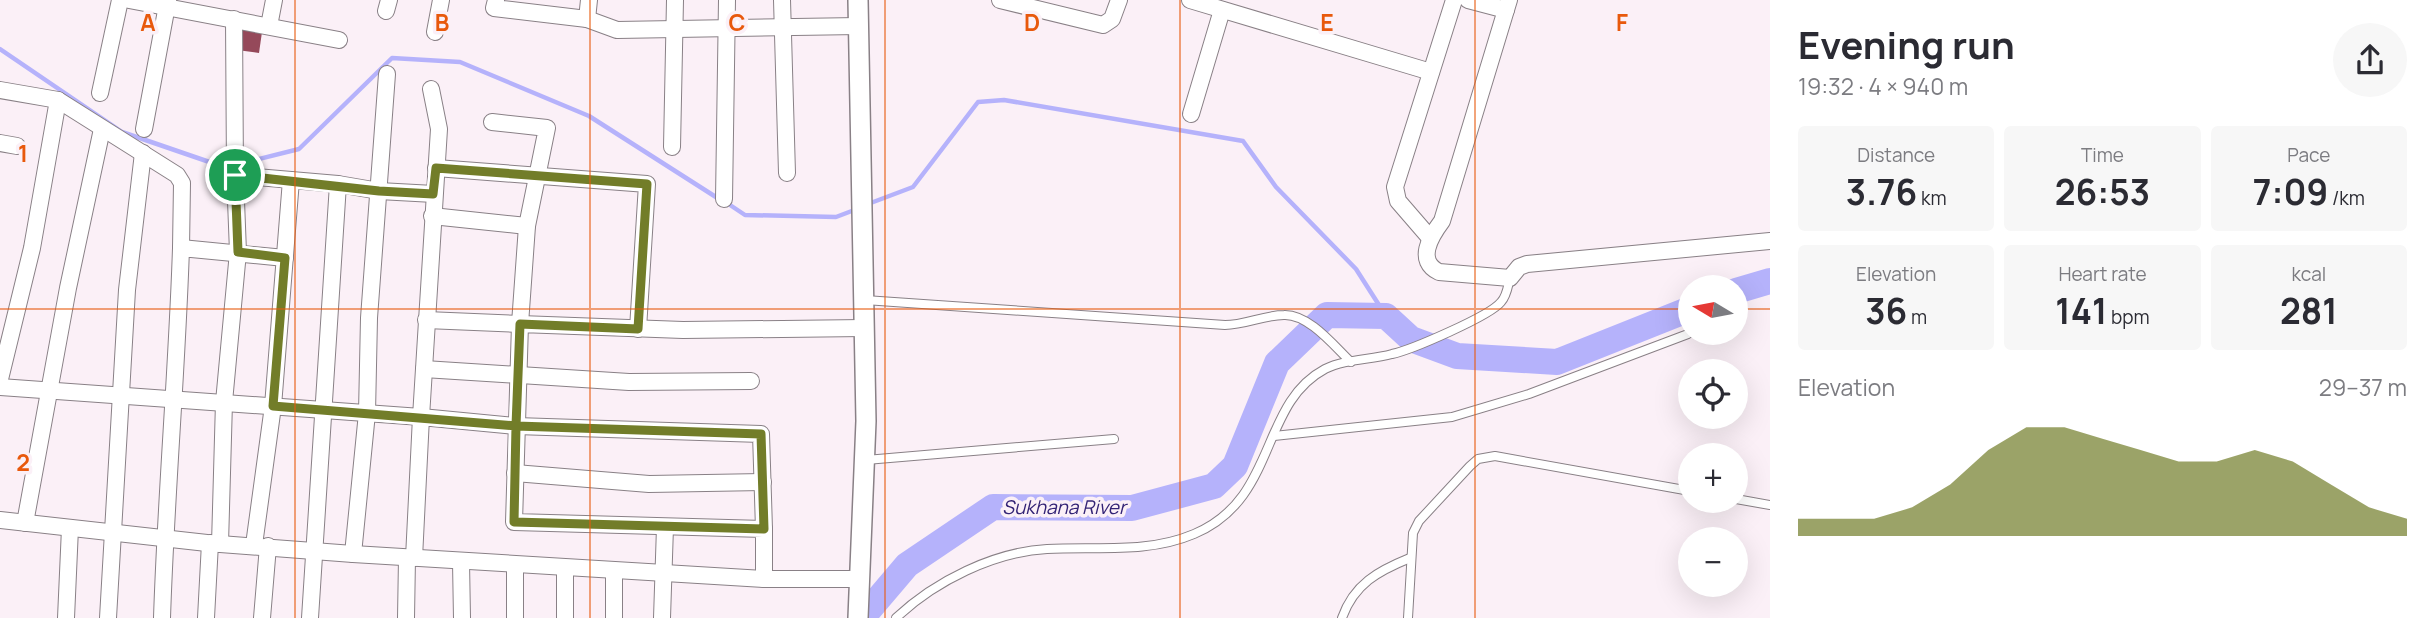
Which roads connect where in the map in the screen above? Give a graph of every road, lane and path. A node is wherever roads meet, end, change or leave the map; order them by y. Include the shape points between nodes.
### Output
1 (120, 0) edge
2 (129, 0) edge
3 (274, 0) edge
4 (441, 0) edge
5 (496, 0) edge
6 (589, 0) edge
7 (675, 0) edge
8 (727, 0) edge
9 (782, 0) edge
10 (858, 0) edge
11 (1000, 0) edge
12 (1119, 0) edge
13 (1189, 0) edge
14 (1454, 0) edge
15 (1468, 0) edge
16 (167, 4) edge
17 (1507, 5) edge
18 (1222, 10) junction
19 (234, 19) junction
20 (587, 19) junction
21 (269, 26) junction
22 (859, 26) junction
23 (783, 27) junction
24 (727, 28) junction
25 (676, 29) junction
26 (435, 32) dead end
27 (339, 40) dead end
28 (1431, 72) junction
29 (387, 74) dead end
30 (431, 89) dead end
31 (0, 90) edge
32 (100, 93) dead end
33 (58, 100) junction
34 (1191, 114) dead end
35 (492, 122) dead end
36 (102, 129) junction
37 (144, 129) dead end
38 (0, 143) edge
39 (17, 146) dead end
40 (672, 147) dead end
41 (142, 153) junction
42 (436, 168) junction
43 (787, 173) dead end
44 (235, 175) junction
45 (536, 177) junction
46 (291, 180) junction
47 (338, 184) junction
48 (379, 191) junction
49 (433, 194) junction
50 (724, 199) dead end
51 (432, 216) junction
52 (527, 226) junction
53 (1430, 238) junction
54 (1770, 241) edge
55 (181, 248) junction
56 (238, 252) junction
57 (285, 258) junction
58 (1510, 278) junction
59 (864, 300) junction
60 (426, 320) junction
61 (520, 324) junction
62 (864, 328) junction
63 (638, 329) junction
64 (1678, 337) edge
65 (1351, 362) junction
66 (424, 369) junction
67 (518, 376) junction
68 (0, 379) edge
69 (751, 381) dead end
70 (0, 387) edge
71 (48, 392) junction
72 (122, 396) junction
73 (176, 399) junction
74 (224, 402) junction
75 (273, 406) junction
76 (321, 410) junction
77 (367, 413) junction
78 (421, 417) junction
79 (516, 426) junction
80 (1275, 436) junction
81 (1114, 439) dead end
82 (864, 460) junction
83 (515, 473) junction
84 (763, 482) junction
85 (1678, 489) edge
86 (1748, 501) edge
87 (1770, 505) edge
88 (0, 520) edge
89 (24, 523) junction
90 (665, 527) junction
91 (69, 528) junction
92 (764, 529) junction
93 (114, 533) junction
94 (165, 538) junction
95 (215, 543) junction
96 (261, 546) junction
97 (312, 549) junction
98 (354, 554) junction
99 (411, 558) junction
100 (1410, 558) junction
101 (461, 562) junction
102 (515, 565) junction
103 (565, 569) junction
104 (614, 572) junction
105 (663, 573) junction
106 (764, 579) junction
107 (860, 579) junction
108 (858, 615) edge
109 (66, 618) edge
110 (108, 618) edge
111 (162, 618) edge
112 (206, 618) edge
113 (262, 618) edge
114 (310, 618) edge
115 (406, 618) edge
116 (462, 618) edge
117 (515, 618) edge
118 (565, 618) edge
119 (614, 618) edge
120 (662, 618) edge
121 (896, 618) edge
122 (1342, 618) edge
123 (1408, 618) edge

1 - 32 street
2 - 16 street
3 - 21 street
4 - 26 street
5 - 20 street via 494,8
6 - 20 street
7 - 25 street
8 - 24 street
9 - 23 street
10 - 22 street
11 - 12 street via 1104,25 1112,19
13 - 18 street
14 - 28 street
15 - 17 street
16 - 19 street
16 - 37 street
17 - 53 street via 1442,222
18 - 28 street
18 - 34 street
19 - 21 street
19 - 44 street
20 - 25 street via 617,30
21 - 27 street
22 - 23 street
22 - 59 street
23 - 24 street
23 - 43 street
24 - 25 street
24 - 50 street
25 - 40 street
28 - 53 street via 1395,187 1398,201
29 - 48 street
30 - 42 street via 439,129
31 - 33 street
33 - 36 street
33 - 68 street via 32,248
35 - 45 street via 547,128
36 - 41 street
36 - 71 street
38 - 39 street
41 - 55 street via 182,183
41 - 72 street via 127,290
42 - 45 street
42 - 49 street
44 - 46 street
44 - 56 street
45 - 52 street
45 - 63 street via 647,184
46 - 47 street
46 - 57 street
47 - 48 street
47 - 76 street
48 - 49 street
48 - 77 street
49 - 51 street
51 - 52 street
51 - 60 street
52 - 61 street
53 - 58 street via 1427,260 1439,272
54 - 58 street via 1527,264
55 - 56 street
55 - 73 street
56 - 57 street
56 - 74 street
57 - 75 street
58 - 65 lane via 1504,298 1493,310 1403,351
59 - 62 street
59 - 65 lane via 1225,325 1293,316
60 - 61 street
60 - 66 street
61 - 63 street
61 - 67 street
62 - 63 street
62 - 82 street
64 - 80 lane via 1529,394 1452,416
65 - 80 lane via 1325,369 1298,390
66 - 67 street
66 - 78 street
67 - 69 street via 658,383
67 - 79 street
70 - 71 street
71 - 72 street
71 - 89 street
72 - 73 street
72 - 93 street
73 - 74 street
73 - 94 street
74 - 75 street
74 - 95 street
75 - 76 street
75 - 96 street
76 - 77 street
76 - 97 street
77 - 78 street
77 - 98 street
78 - 79 street
78 - 99 street
79 - 83 street
79 - 84 street via 761,434
80 - 121 lane via 1244,495 1226,516 1191,536 1149,546 1014,554 959,575
81 - 82 lane
82 - 107 street
83 - 84 street via 649,484
83 - 90 street via 514,522
84 - 92 street
85 - 100 lane via 1486,457 1470,466 1419,521
86 - 87 lane
88 - 89 street
89 - 91 street
90 - 92 street
90 - 105 street
91 - 93 street
91 - 109 street
92 - 106 street
93 - 94 street
93 - 110 street
94 - 95 street
94 - 111 street
95 - 96 street
95 - 112 street
96 - 97 street
96 - 113 street
97 - 98 street
97 - 114 street
98 - 99 street
99 - 101 street
99 - 115 street
100 - 122 lane via 1368,578
100 - 123 lane
101 - 102 street
101 - 116 street
102 - 103 street
102 - 117 street
103 - 104 street
103 - 118 street
104 - 105 street
104 - 119 street
105 - 106 street
105 - 120 street
106 - 107 street
107 - 108 street

